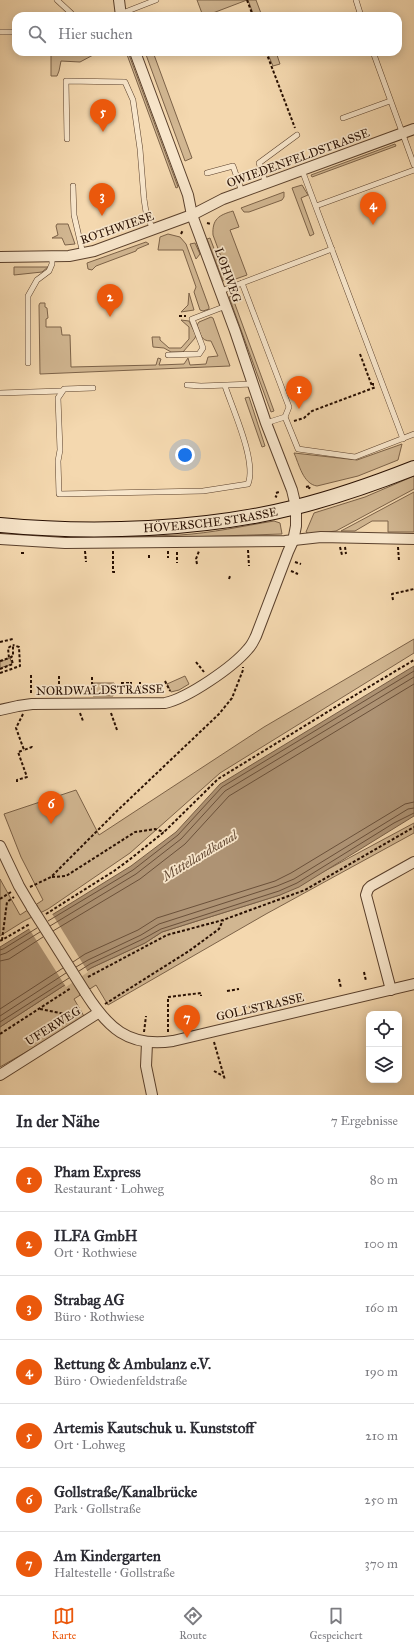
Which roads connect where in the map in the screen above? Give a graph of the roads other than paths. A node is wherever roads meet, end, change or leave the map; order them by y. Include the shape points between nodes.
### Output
1 (57, 0) edge
2 (119, 0) edge
3 (156, 0) edge
4 (356, 0) edge
5 (70, 12) edge
6 (121, 12) edge
7 (128, 12) edge
8 (360, 12) edge
9 (0, 32) edge
10 (12, 32) edge
11 (136, 56) edge
12 (373, 56) edge
13 (390, 101) junction
14 (343, 118) dead end
15 (411, 132) edge
16 (297, 135) road end
17 (67, 139) dead end
18 (414, 165) edge
19 (302, 170) junction
20 (414, 170) edge
21 (207, 173) dead end
22 (266, 184) junction
23 (73, 186) dead end
24 (242, 192) junction
25 (316, 206) junction
26 (192, 215) junction
27 (153, 230) junction
28 (332, 249) junction
29 (83, 254) junction
30 (0, 257) edge
31 (52, 257) junction
32 (242, 283) junction
33 (221, 291) junction
34 (226, 306) junction
35 (168, 355) dead end
36 (28, 363) dead end
37 (254, 384) junction
38 (187, 385) dead end
39 (225, 386) junction
40 (93, 388) dead end
41 (61, 391) junction
42 (0, 393) edge
43 (285, 417) junction
44 (266, 423) junction
45 (414, 434) edge
46 (403, 439) junction
47 (414, 468) edge
48 (296, 507) junction
49 (0, 525) edge
50 (0, 539) edge
51 (414, 539) edge
52 (293, 541) junction
53 (0, 710) edge
54 (0, 846) edge
55 (414, 862) edge
56 (414, 984) edge
57 (391, 990) junction
58 (101, 1009) junction
59 (145, 1038) junction
60 (0, 1074) edge
61 (152, 1095) edge

1 - 5 lane
2 - 6 street
3 - 7 lane
4 - 8 lane
9 - 10 lane
11 - 26 street, LOHWEG via 188,195
12 - 13 lane
13 - 14 lane
13 - 15 lane
15 - 18 lane
15 - 19 street, OWIEDENFELDSTRASSE
16 - 22 lane via 259,163
17 - 27 lane via 66,81 125,82 132,100 140,149 146,212
19 - 22 street, OWIEDENFELDSTRASSE
19 - 25 lane
20 - 25 lane
21 - 24 lane via 233,166
22 - 24 street, OWIEDENFELDSTRASSE
23 - 29 lane via 74,215
24 - 26 street, OWIEDENFELDSTRASSE
25 - 28 lane
26 - 27 street, ROTHWIESE
26 - 33 street, LOHWEG
27 - 29 street, ROTHWIESE
28 - 32 lane
28 - 46 lane
29 - 31 street, ROTHWIESE
30 - 31 street, ROTHWIESE
31 - 36 lane via 49,271 37,280 28,296
32 - 33 lane
32 - 43 lane via 288,407
33 - 34 street, LOHWEG
34 - 35 lane via 192,319 203,348 199,354
34 - 37 street, LOHWEG
37 - 39 lane
37 - 44 street, LOHWEG
38 - 39 lane
39 - 41 lane via 247,451 251,477 248,484 203,491 59,494 58,398
40 - 41 lane
41 - 42 lane
43 - 44 lane
43 - 46 lane via 298,449 355,456
44 - 48 street, LOHWEG
45 - 46 lane
47 - 48 main road, HÖVERSCHE STRASSE via 355,490
48 - 49 main road, HÖVERSCHE STRASSE via 226,520 156,527 68,528
48 - 52 street, NORDWALDSTRASSE
50 - 52 street via 65,543
51 - 52 street via 321,537
52 - 53 street, NORDWALDSTRASSE via 249,648 199,688 175,701 152,704 62,703 22,705
54 - 58 street, GOLLSTRASSE, bridge via 20,889 85,992
55 - 57 street via 372,886 366,895
56 - 57 street, GOLLSTRASSE
57 - 59 street, GOLLSTRASSE via 173,1041
58 - 59 street, GOLLSTRASSE via 106,1022 120,1033 132,1038
58 - 60 street, UFERWEG
59 - 61 street via 146,1070

